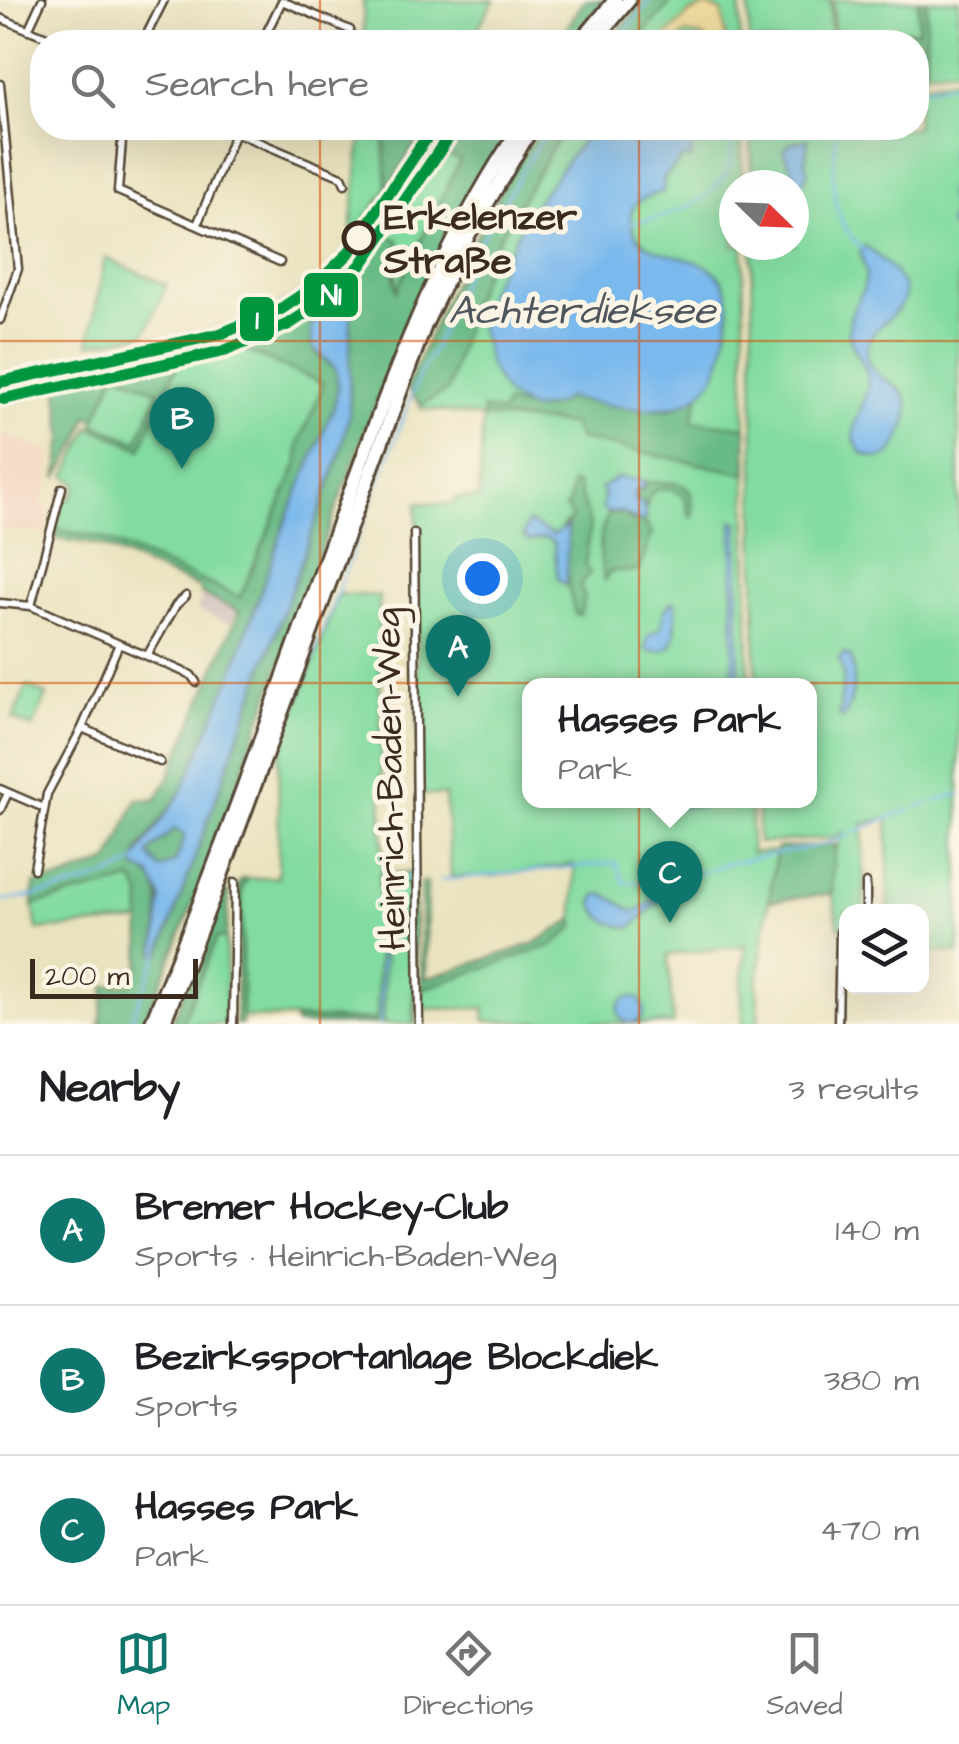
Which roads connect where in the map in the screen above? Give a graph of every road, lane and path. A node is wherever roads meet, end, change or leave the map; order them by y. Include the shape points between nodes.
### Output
1 (42, 0) edge
2 (164, 0) edge
3 (282, 0) edge
4 (615, 0) edge
5 (629, 0) edge
6 (0, 18) edge
7 (28, 30) joint
8 (149, 30) edge
9 (268, 30) edge
10 (350, 30) dead end
11 (590, 30) edge
12 (604, 30) edge
13 (0, 84) edge
14 (123, 140) edge
15 (233, 140) edge
16 (259, 140) edge
17 (513, 140) edge
18 (525, 140) edge
19 (346, 184) dead end
20 (197, 225) junction
21 (280, 262) dead end
22 (0, 320) edge
23 (62, 488) dead end
24 (414, 533) dead end
25 (186, 596) dead end
26 (0, 602) edge
27 (31, 606) junction
28 (119, 644) junction
29 (147, 656) junction
30 (196, 682) dead end
31 (82, 728) junction
32 (160, 762) dead end
33 (4, 791) edge
34 (44, 808) junction
35 (0, 810) edge
36 (34, 869) dead end
37 (235, 882) dead end
38 (866, 883) dead end
39 (866, 904) edge
40 (839, 978) edge
41 (150, 1024) edge
42 (162, 1024) edge
43 (233, 1024) edge
44 (419, 1024) edge
45 (838, 1024) edge

1 - 7 street
2 - 8 street
3 - 9 street
3 - 10 street
4 - 11 highway
5 - 12 highway
6 - 7 street
13 - 22 street via 18,269
14 - 20 street via 118,191
15 - 20 street
16 - 19 street
17 - 41 highway via 458,231 412,327
18 - 42 highway via 478,217 420,339
20 - 21 street
23 - 27 street
24 - 44 street, Heinrich-Baden-Weg
25 - 29 street
26 - 27 street
27 - 28 street
28 - 29 street
28 - 31 street
29 - 30 street
31 - 32 street
31 - 34 street
33 - 34 street
33 - 35 street
34 - 36 street
37 - 43 street
38 - 39 street
40 - 45 street

